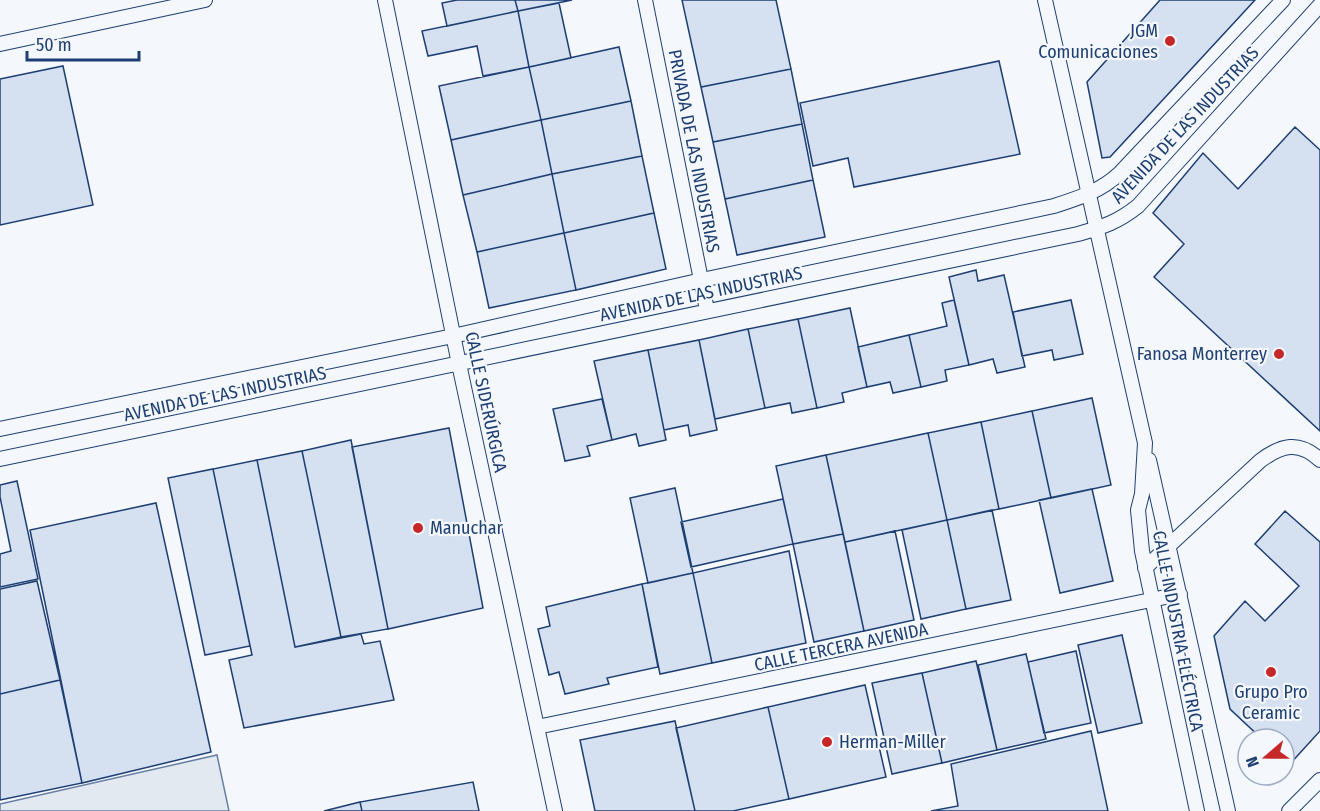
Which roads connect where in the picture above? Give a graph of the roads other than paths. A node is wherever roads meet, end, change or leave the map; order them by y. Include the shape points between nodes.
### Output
1 (205, 0) edge
2 (385, 0) edge
3 (645, 0) edge
4 (1045, 0) edge
5 (1283, 0) edge
6 (1320, 5) edge
7 (0, 44) edge
8 (1090, 194) junction
9 (1098, 228) junction
10 (702, 280) junction
11 (707, 310) junction
12 (453, 336) junction
13 (459, 364) junction
14 (0, 429) edge
15 (1145, 443) junction
16 (0, 459) edge
17 (1320, 460) edge
18 (1169, 547) junction
19 (1145, 568) junction
20 (1180, 594) junction
21 (1152, 602) junction
22 (537, 727) junction
23 (1320, 780) edge
24 (555, 811) edge
25 (1197, 811) edge
26 (1228, 811) edge
27 (1289, 811) edge

1 - 7 street
2 - 12 street, CALLE SIDERÚRGICA
3 - 10 street, PRIVADA DE LAS INDUSTRIAS
4 - 8 street, CALLE INDUSTRIA ELÉCTRICA
5 - 8 street, AVENIDA DE LAS INDUSTRIAS via 1120,173
6 - 9 street, AVENIDA DE LAS INDUSTRIAS via 1138,206 1121,220
8 - 9 street, CALLE INDUSTRIA ELÉCTRICA
8 - 10 street, AVENIDA DE LAS INDUSTRIAS via 1054,206
9 - 11 street, AVENIDA DE LAS INDUSTRIAS
9 - 15 street, CALLE INDUSTRIA ELÉCTRICA
10 - 11 street, PRIVADA DE LAS INDUSTRIAS
10 - 12 street, AVENIDA DE LAS INDUSTRIAS
11 - 13 street, AVENIDA DE LAS INDUSTRIAS
12 - 13 street, CALLE SIDERÚRGICA
12 - 14 street, AVENIDA DE LAS INDUSTRIAS
13 - 16 street, AVENIDA DE LAS INDUSTRIAS
13 - 22 street, CALLE SIDERÚRGICA
15 - 18 street
15 - 19 street, CALLE INDUSTRIA ELÉCTRICA via 1138,510
17 - 18 street via 1296,447 1271,452
18 - 19 street
18 - 20 street
19 - 21 street, CALLE INDUSTRIA ELÉCTRICA
20 - 21 street, CALLE TERCERA AVENIDA
20 - 26 street
21 - 22 street, CALLE TERCERA AVENIDA
21 - 25 street, CALLE INDUSTRIA ELÉCTRICA
22 - 24 street, CALLE SIDERÚRGICA
23 - 27 street

